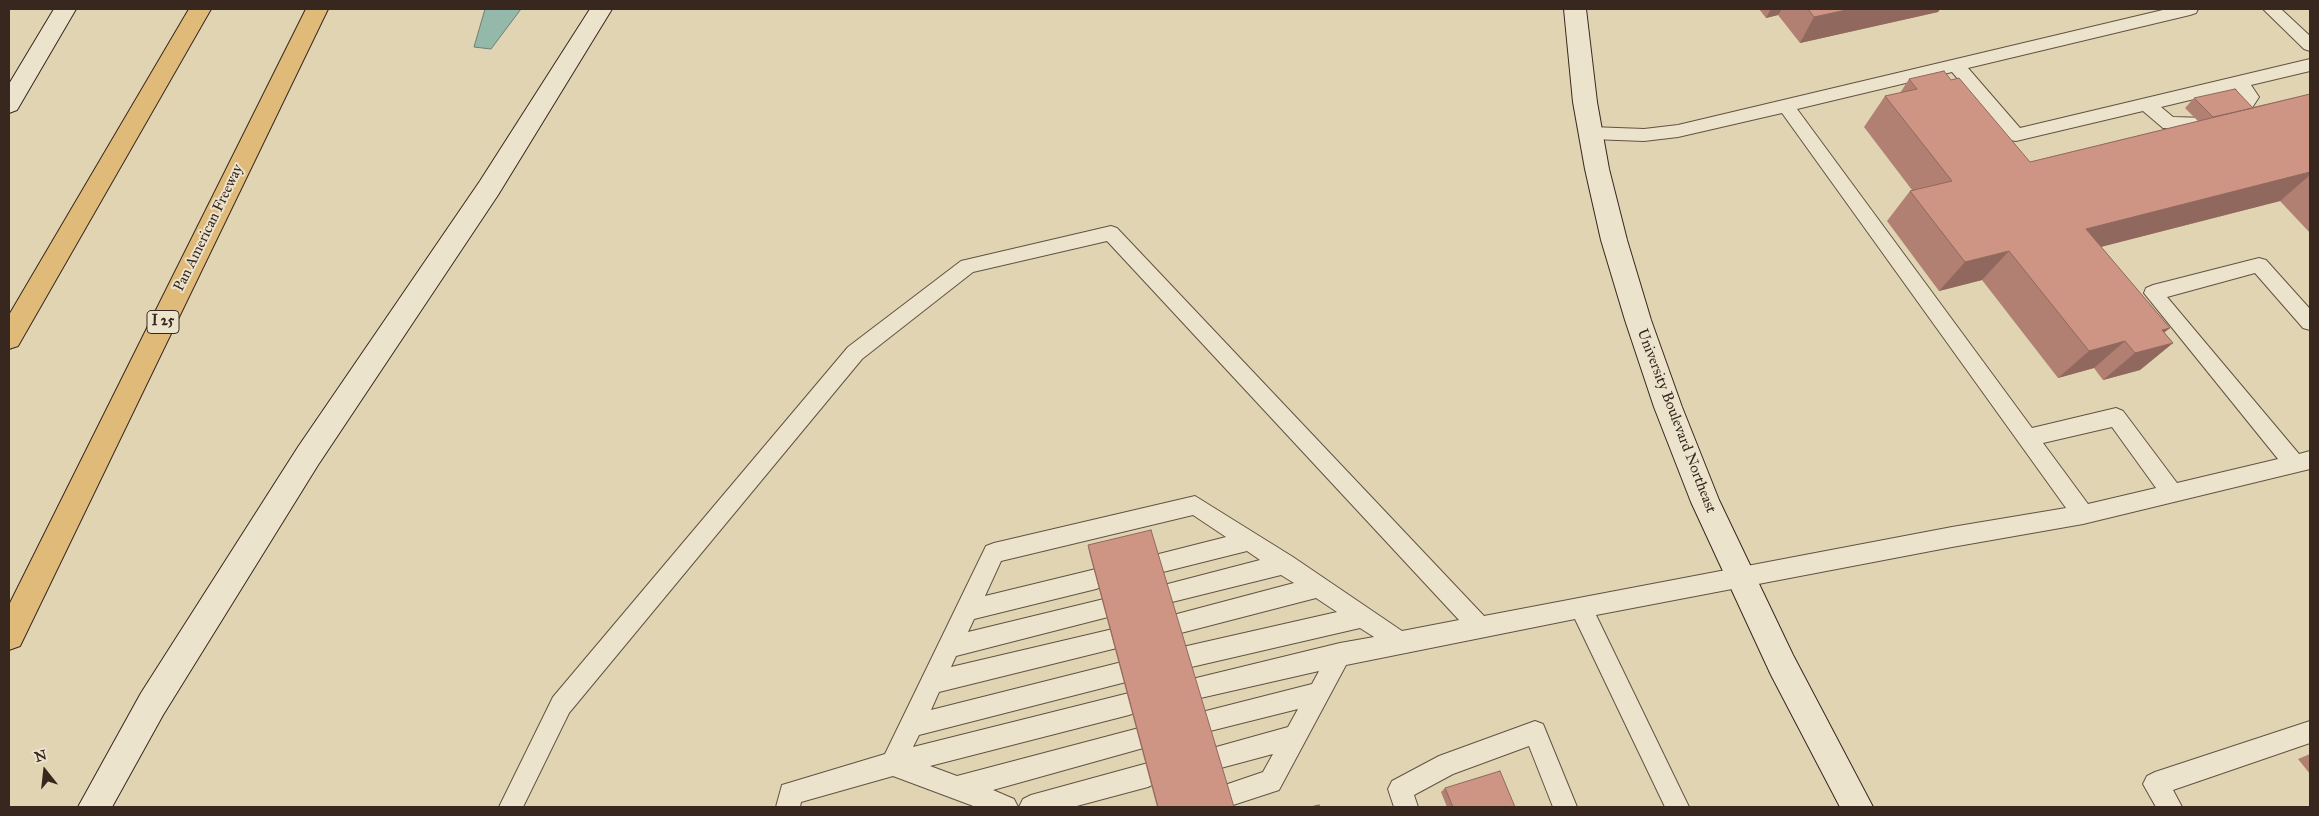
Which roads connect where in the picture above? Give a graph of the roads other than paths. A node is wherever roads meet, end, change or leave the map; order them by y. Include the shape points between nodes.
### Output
1 (65, 9) edge
2 (200, 9) edge
3 (317, 9) edge
4 (601, 9) edge
5 (1575, 9) edge
6 (2190, 9) edge
7 (2271, 9) edge
8 (2310, 45) edge
9 (1956, 65) junction
10 (2310, 65) edge
11 (2240, 82) junction
12 (10, 101) edge
13 (2146, 104) junction
14 (1786, 106) junction
15 (2240, 113) edge
16 (2200, 123) edge
17 (1590, 133) junction
18 (2310, 322) edge
19 (9, 338) edge
20 (2028, 438) junction
21 (2303, 462) edge
22 (2174, 494) junction
23 (2082, 515) junction
24 (1250, 541) junction
25 (1159, 563) edge
26 (1285, 564) junction
27 (1741, 578) junction
28 (1096, 579) edge
29 (1319, 587) junction
30 (1168, 593) edge
31 (1581, 608) junction
32 (1104, 609) edge
33 (965, 611) junction
34 (1362, 616) junction
35 (1177, 624) edge
36 (1480, 627) junction
37 (9, 636) edge
38 (1113, 640) edge
39 (1400, 642) junction
40 (948, 647) junction
41 (1340, 654) junction
42 (1187, 657) edge
43 (1122, 674) edge
44 (931, 683) junction
45 (1196, 688) edge
46 (1319, 693) junction
47 (1130, 704) edge
48 (1206, 721) edge
49 (911, 726) junction
50 (2310, 732) edge
51 (1295, 737) junction
52 (1139, 739) edge
53 (1216, 757) edge
54 (893, 764) junction
55 (1148, 776) edge
56 (957, 788) junction
57 (1227, 795) edge
58 (94, 807) edge
59 (511, 807) edge
60 (788, 807) edge
61 (1006, 807) edge
62 (1031, 807) edge
63 (1406, 807) edge
64 (1565, 807) edge
65 (1677, 807) edge
66 (1857, 807) edge
67 (2170, 807) edge

1 - 12 main road
2 - 19 highway
3 - 37 highway, Pan American Freeway / I 25
4 - 58 main road via 489,188 308,456 152,704
5 - 17 main road, University Boulevard Northeast
6 - 9 lane
7 - 8 lane
9 - 13 lane via 2016,135
9 - 14 lane
10 - 11 lane
11 - 13 lane
11 - 15 lane via 2250,97
13 - 16 lane via 2169,122
14 - 17 lane via 1678,131 1644,135
14 - 20 lane
17 - 27 main road, University Boulevard Northeast via 1614,240 1638,320 1705,502
18 - 21 lane via 2259,265 2153,292
20 - 22 lane via 2116,417
20 - 23 lane
21 - 22 lane
22 - 23 lane
23 - 27 lane
24 - 25 lane
24 - 26 lane
24 - 33 lane via 1195,505 994,553
26 - 29 lane
26 - 30 lane
27 - 31 lane
27 - 66 main road, University Boulevard Northeast via 1782,665
28 - 33 lane
29 - 34 lane
29 - 35 lane
31 - 36 lane
31 - 65 lane
32 - 40 lane
33 - 40 lane
34 - 39 lane
34 - 42 lane
36 - 39 lane
36 - 59 lane via 1110,233 968,266 855,353 560,706
38 - 44 lane
39 - 41 lane
40 - 44 lane
41 - 45 lane
41 - 46 lane
43 - 49 lane
44 - 49 lane
46 - 48 lane
46 - 51 lane
47 - 54 lane
49 - 54 lane
50 - 67 lane via 2155,784
51 - 53 lane
51 - 57 lane via 1271,782
52 - 56 lane
54 - 56 lane
54 - 60 lane via 790,793
55 - 62 lane
56 - 61 lane
63 - 64 lane via 1400,789 1447,764 1535,732

